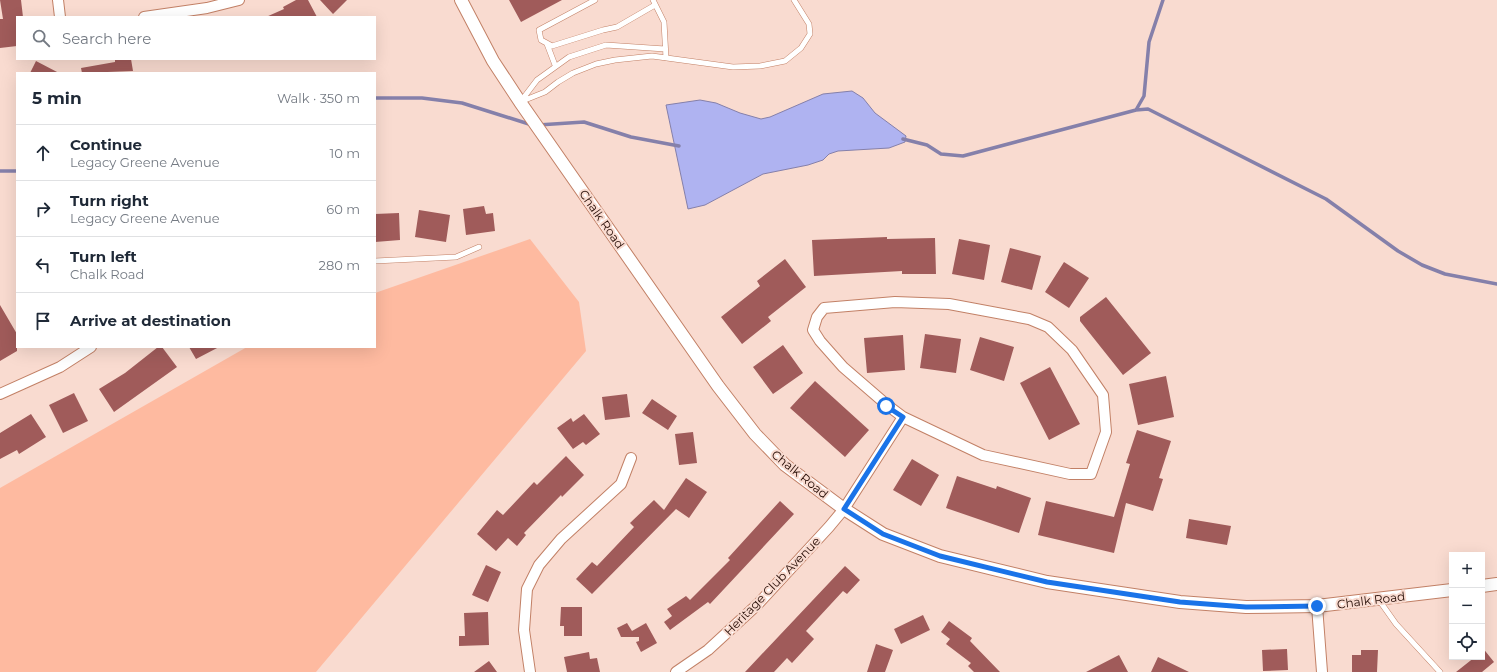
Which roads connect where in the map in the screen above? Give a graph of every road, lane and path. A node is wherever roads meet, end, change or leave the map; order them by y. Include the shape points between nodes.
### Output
1 (58, 0) edge
2 (239, 0) edge
3 (461, 0) edge
4 (595, 0) edge
5 (794, 0) edge
6 (654, 3) edge
7 (60, 16) edge
8 (151, 16) edge
9 (547, 44) junction
10 (665, 49) junction
11 (666, 58) junction
12 (555, 65) junction
13 (520, 102) junction
14 (479, 247) dead end
15 (376, 261) edge
16 (89, 348) edge
17 (0, 394) edge
18 (903, 417) junction
19 (631, 458) dead end
20 (844, 509) junction
21 (1497, 584) edge
22 (1485, 586) edge
23 (1449, 590) edge
24 (1378, 599) junction
25 (1317, 606) junction
26 (530, 672) edge
27 (676, 672) edge
28 (1322, 672) edge
29 (1440, 672) edge

1 - 7 street
2 - 8 street via 207,8
3 - 13 street, Chalk Road via 493,61
4 - 9 lane via 539,30 541,40
5 - 11 lane via 809,24 810,34 800,48 785,61 760,66 733,67
6 - 9 lane via 617,27 552,46
6 - 10 lane via 664,22
9 - 12 lane
10 - 11 lane
10 - 12 lane via 606,45 569,57
11 - 13 lane via 652,56 596,64 573,72 545,92
12 - 13 lane via 537,80
13 - 20 street, Chalk Road via 718,386 755,434 785,465
14 - 15 lane via 456,257
16 - 17 street via 60,367
18 - 18 street via 886,406 843,367 820,341 813,330 817,317 824,308 895,302 949,304 1028,319 1048,327 1072,350 1103,395 1106,432 1092,474 1070,474 983,455
18 - 20 street, Heritage Club Avenue
19 - 26 street via 621,484 561,539 539,565 527,589 524,630
20 - 25 street, Chalk Road via 883,534 940,556 1047,582 1180,602 1246,607
20 - 27 street, Heritage Club Avenue via 758,604 708,650
21 - 22 street
23 - 24 street, Chalk Road
24 - 25 street, Chalk Road
24 - 29 lane via 1396,624
25 - 28 street

